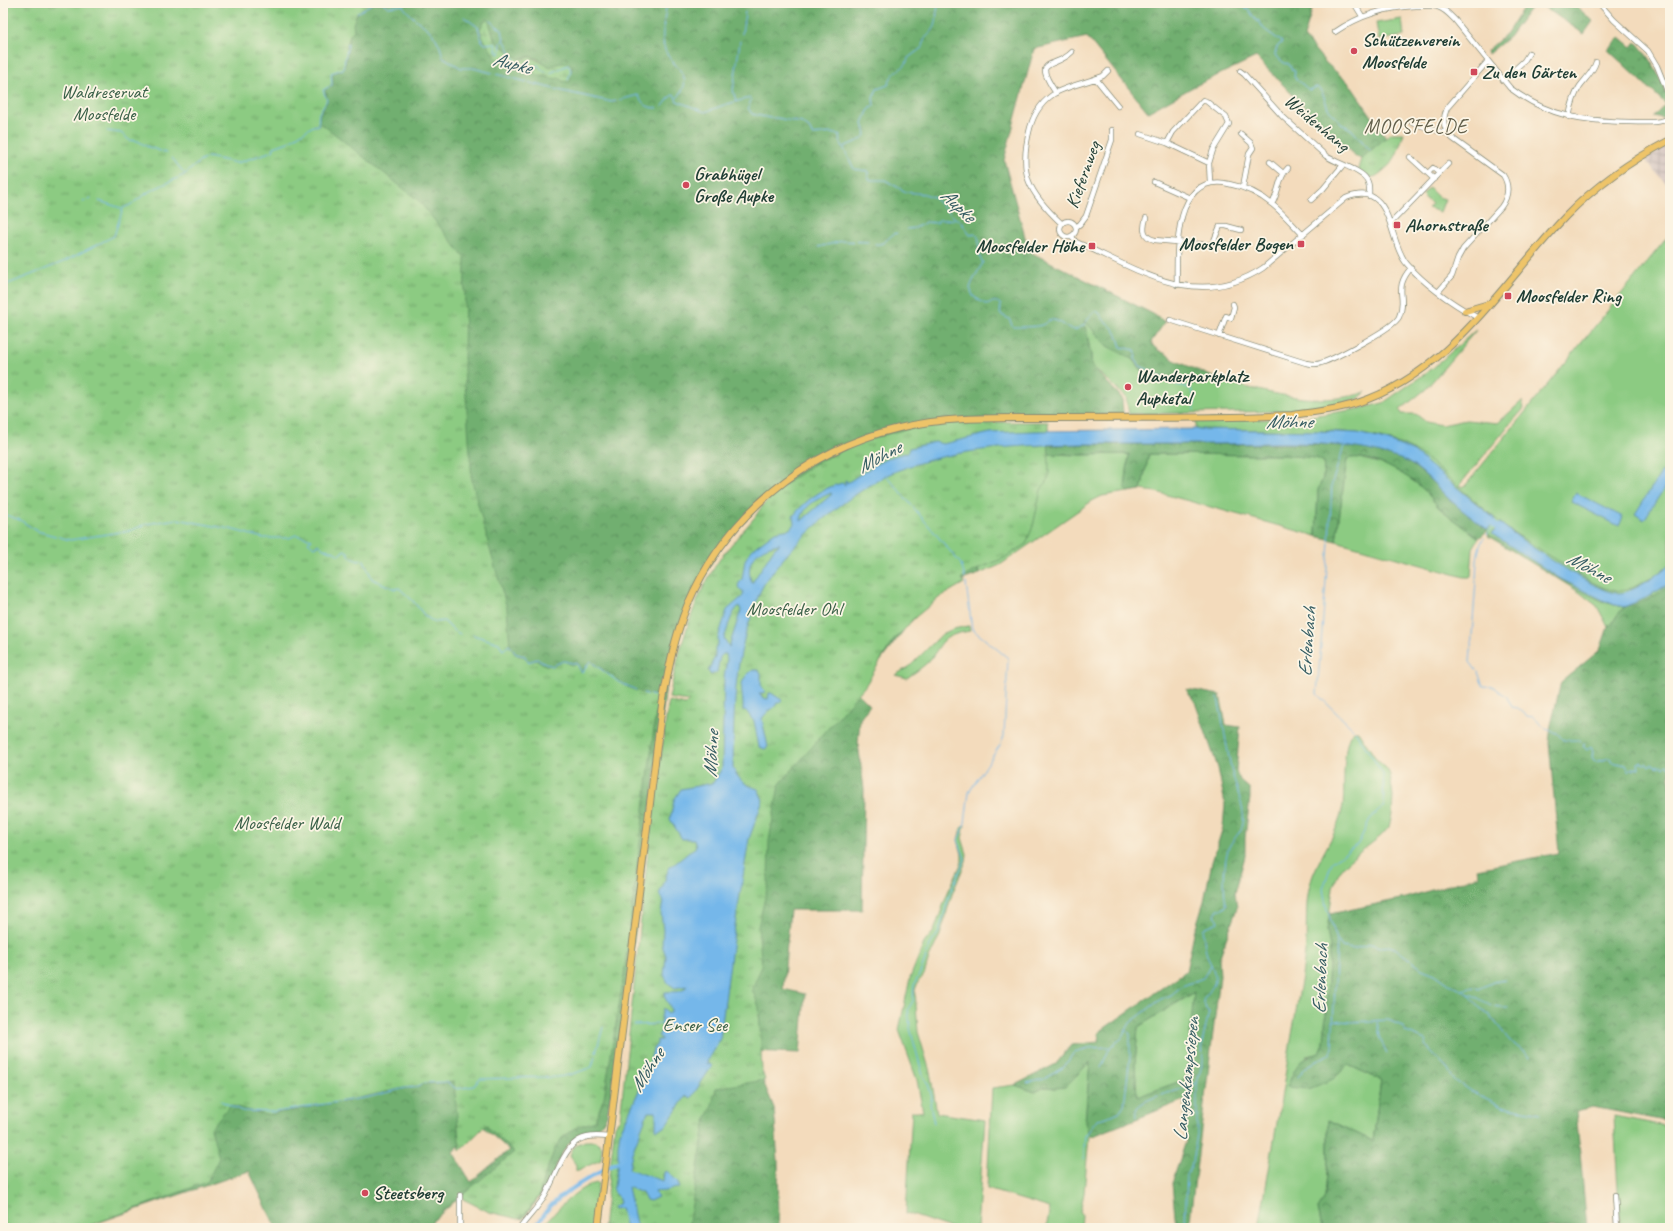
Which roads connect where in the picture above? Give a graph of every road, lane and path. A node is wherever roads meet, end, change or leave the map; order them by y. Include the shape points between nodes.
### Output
1 (1354, 3) edge
2 (1598, 3) edge
3 (1362, 16) junction
4 (1335, 32) dead end
5 (1072, 52) dead end
6 (1529, 53) dead end
7 (1488, 62) junction
8 (1596, 62) dead end
9 (1108, 71) dead end
10 (1240, 71) dead end
11 (1096, 79) junction
12 (1503, 80) junction
13 (1056, 93) junction
14 (1670, 98) edge
15 (1118, 106) dead end
16 (1569, 117) junction
17 (1670, 118) edge
18 (1412, 122) dead end
19 (1112, 130) dead end
20 (1140, 134) dead end
21 (1241, 134) dead end
22 (1448, 134) junction
23 (1670, 140) edge
24 (1167, 143) junction
25 (1410, 157) dead end
26 (1270, 162) dead end
27 (1209, 163) junction
28 (1448, 164) dead end
29 (1343, 165) junction
30 (1288, 168) dead end
31 (1283, 173) junction
32 (1428, 173) junction
33 (1439, 173) junction
34 (1434, 179) junction
35 (1154, 182) dead end
36 (1210, 182) junction
37 (1243, 187) junction
38 (1369, 196) junction
39 (1190, 198) junction
40 (1311, 200) dead end
41 (1272, 204) junction
42 (1146, 218) dead end
43 (1061, 223) junction
44 (1391, 223) junction
45 (1076, 227) junction
46 (1242, 230) dead end
47 (1303, 235) junction
48 (1071, 236) junction
49 (1178, 242) junction
50 (1411, 268) junction
51 (1177, 285) junction
52 (1438, 292) junction
53 (1491, 303) junction
54 (1233, 304) dead end
55 (1465, 311) junction
56 (1478, 318) junction
57 (1170, 320) dead end
58 (1219, 336) junction
59 (609, 1137) junction
60 (460, 1195) dead end
61 (1615, 1195) dead end
62 (460, 1228) edge
63 (520, 1228) edge
64 (598, 1228) edge
65 (1617, 1228) edge

1 - 3 street
2 - 14 street via 1648,51
3 - 4 street
3 - 7 street via 1397,8 1439,7 1455,20
5 - 13 street via 1050,63 1046,69 1046,76
6 - 12 street
7 - 12 street
7 - 22 street via 1447,108 1444,122
8 - 16 street via 1594,70 1575,95
9 - 11 street
10 - 29 street, Weidenhang via 1282,116 1326,156
11 - 13 street
11 - 15 street
12 - 16 street via 1531,102
13 - 43 street via 1036,112 1027,139 1024,160 1026,175 1034,191
16 - 17 street via 1626,122 1654,122
18 - 22 street
19 - 45 street, Kiefernweg via 1112,140 1091,202 1082,222
20 - 24 street
21 - 37 street via 1253,148 1249,154
22 - 52 street via 1503,175 1508,192 1501,207 1460,253 1452,276
23 - 53 main road via 1616,173 1582,200
24 - 27 street
24 - 27 street via 1177,126 1203,100 1206,101 1226,117 1229,124 1215,145
25 - 32 street
26 - 31 street
27 - 36 street
28 - 33 street
29 - 38 street, Weidenhang via 1366,178
29 - 40 street
30 - 31 street
31 - 41 street
32 - 33 street via 1433,168
32 - 34 street
33 - 34 street
34 - 44 street
35 - 39 street
36 - 37 street
36 - 39 street
37 - 41 street
38 - 44 street via 1384,206
38 - 47 street via 1356,195 1346,198
39 - 49 street via 1182,218
41 - 47 street
42 - 49 street via 1144,229 1148,238
43 - 45 street via 1070,221
43 - 48 street via 1061,234 1065,237
44 - 50 street via 1398,248
45 - 48 street via 1076,232
46 - 49 street via 1220,226 1213,243 1209,245
47 - 51 street via 1250,276 1210,286
48 - 51 street via 1076,242 1132,269
49 - 51 street
50 - 52 street
50 - 58 street via 1402,282 1401,311 1396,322 1321,363 1306,363
52 - 55 street
53 - 55 main road
53 - 56 main road
54 - 58 street via 1231,318 1226,316
55 - 56 street
56 - 59 main road via 1448,349 1412,377 1375,396 1344,407 1273,416 992,418 917,424 874,435 825,455 778,486 754,507 721,546 699,582 681,624 670,661 662,705
57 - 58 street
59 - 63 street via 590,1136 574,1144 544,1197
59 - 64 main road
60 - 62 street
61 - 65 street

